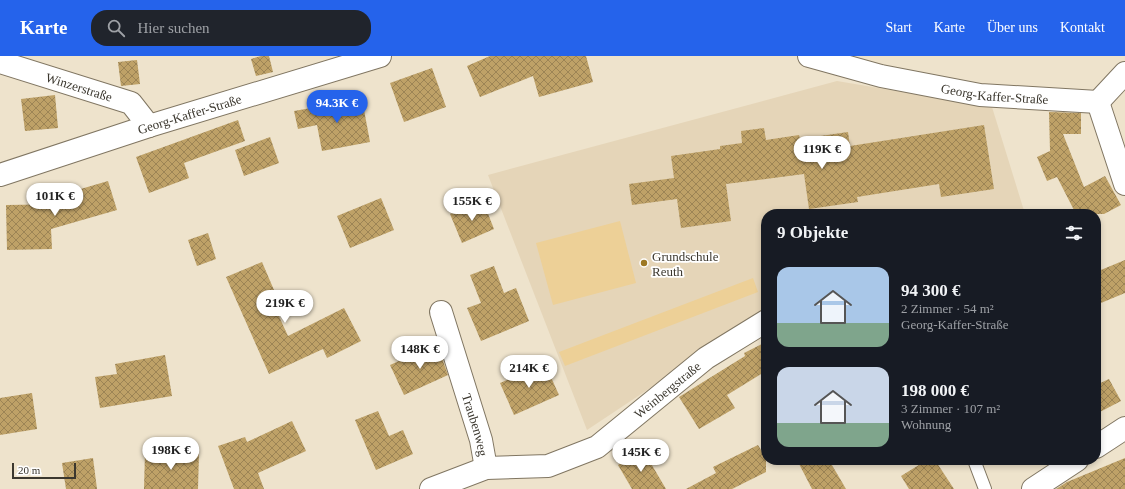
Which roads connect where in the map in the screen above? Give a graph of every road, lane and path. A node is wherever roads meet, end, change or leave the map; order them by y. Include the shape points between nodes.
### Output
1 (380, 56) edge
2 (809, 56) edge
3 (0, 62) edge
4 (1125, 73) edge
5 (1098, 102) junction
6 (149, 126) junction
7 (0, 175) edge
8 (1125, 184) edge
9 (441, 312) dead end
10 (761, 324) edge
11 (1125, 428) edge
12 (1101, 444) edge
13 (976, 465) edge
14 (1069, 465) edge
15 (486, 468) junction
16 (435, 489) edge
17 (985, 489) edge
18 (1033, 489) edge

1 - 6 street, Georg-Kaffer-Straße
2 - 5 street, Georg-Kaffer-Straße via 881,76 980,95
3 - 6 street, Winzerstraße via 131,103
4 - 5 street
5 - 8 street
6 - 7 street, Georg-Kaffer-Straße
9 - 15 street, Traubenweg via 481,440
10 - 15 street, Weinbergstraße via 706,358 596,447 548,466
11 - 12 street
13 - 17 lane
14 - 18 street
15 - 16 street, Weinbergstraße

